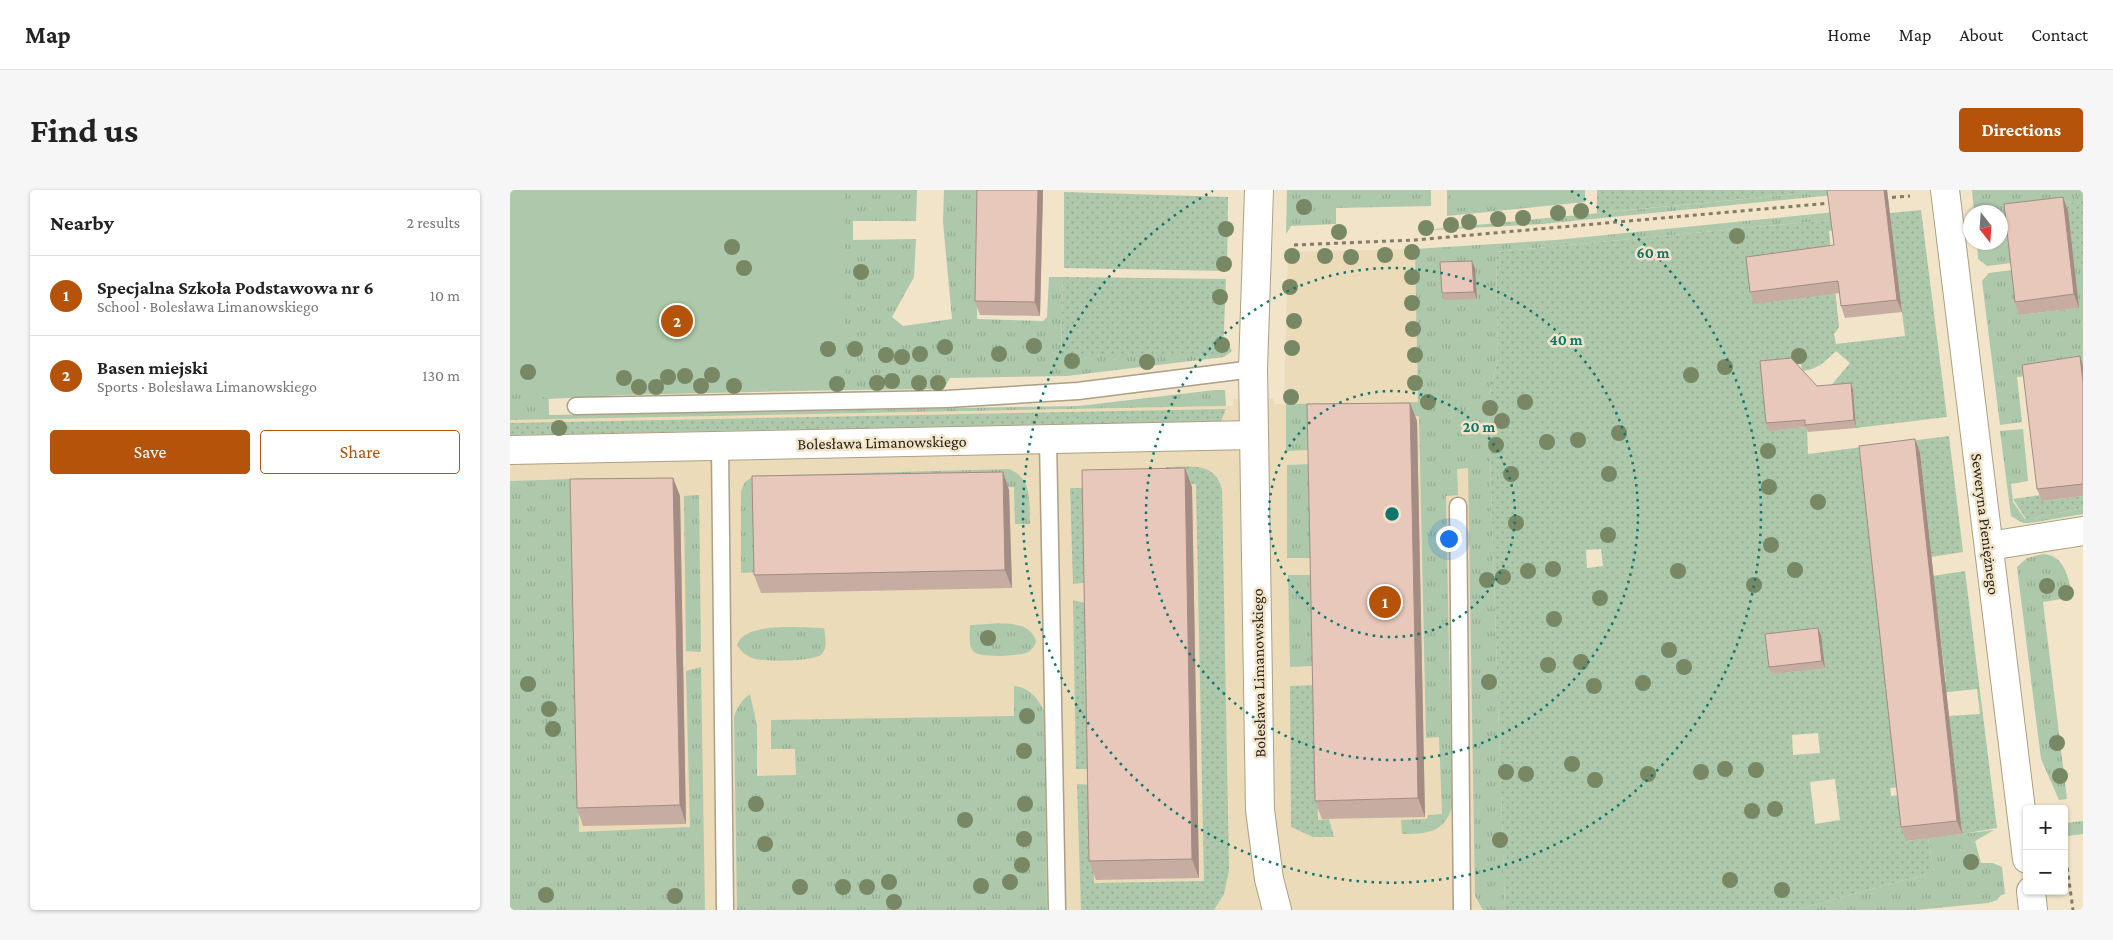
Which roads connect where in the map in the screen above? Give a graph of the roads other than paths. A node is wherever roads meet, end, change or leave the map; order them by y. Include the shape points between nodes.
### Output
1 (1259, 190) edge
2 (1945, 190) edge
3 (1253, 369) junction
4 (576, 406) dead end
5 (1254, 435) junction
6 (1048, 439) junction
7 (720, 446) junction
8 (510, 450) edge
9 (1458, 506) dead end
10 (2083, 531) edge
11 (1988, 546) junction
12 (2026, 850) edge
13 (2031, 895) edge
14 (726, 910) edge
15 (1057, 910) edge
16 (1277, 910) edge
17 (1462, 910) edge
18 (2033, 910) edge

1 - 3 street, Bolesława Limanowskiego
2 - 11 street, Seweryna Pieniężnego
3 - 4 lane via 1078,391 947,399
3 - 5 street, Bolesława Limanowskiego
5 - 6 street, Bolesława Limanowskiego
5 - 16 street, Bolesława Limanowskiego via 1260,810 1269,879
6 - 7 street, Bolesława Limanowskiego
6 - 15 lane
7 - 8 street, Bolesława Limanowskiego
7 - 14 lane
9 - 17 lane
10 - 11 street
11 - 12 street, Seweryna Pieniężnego
13 - 18 street

